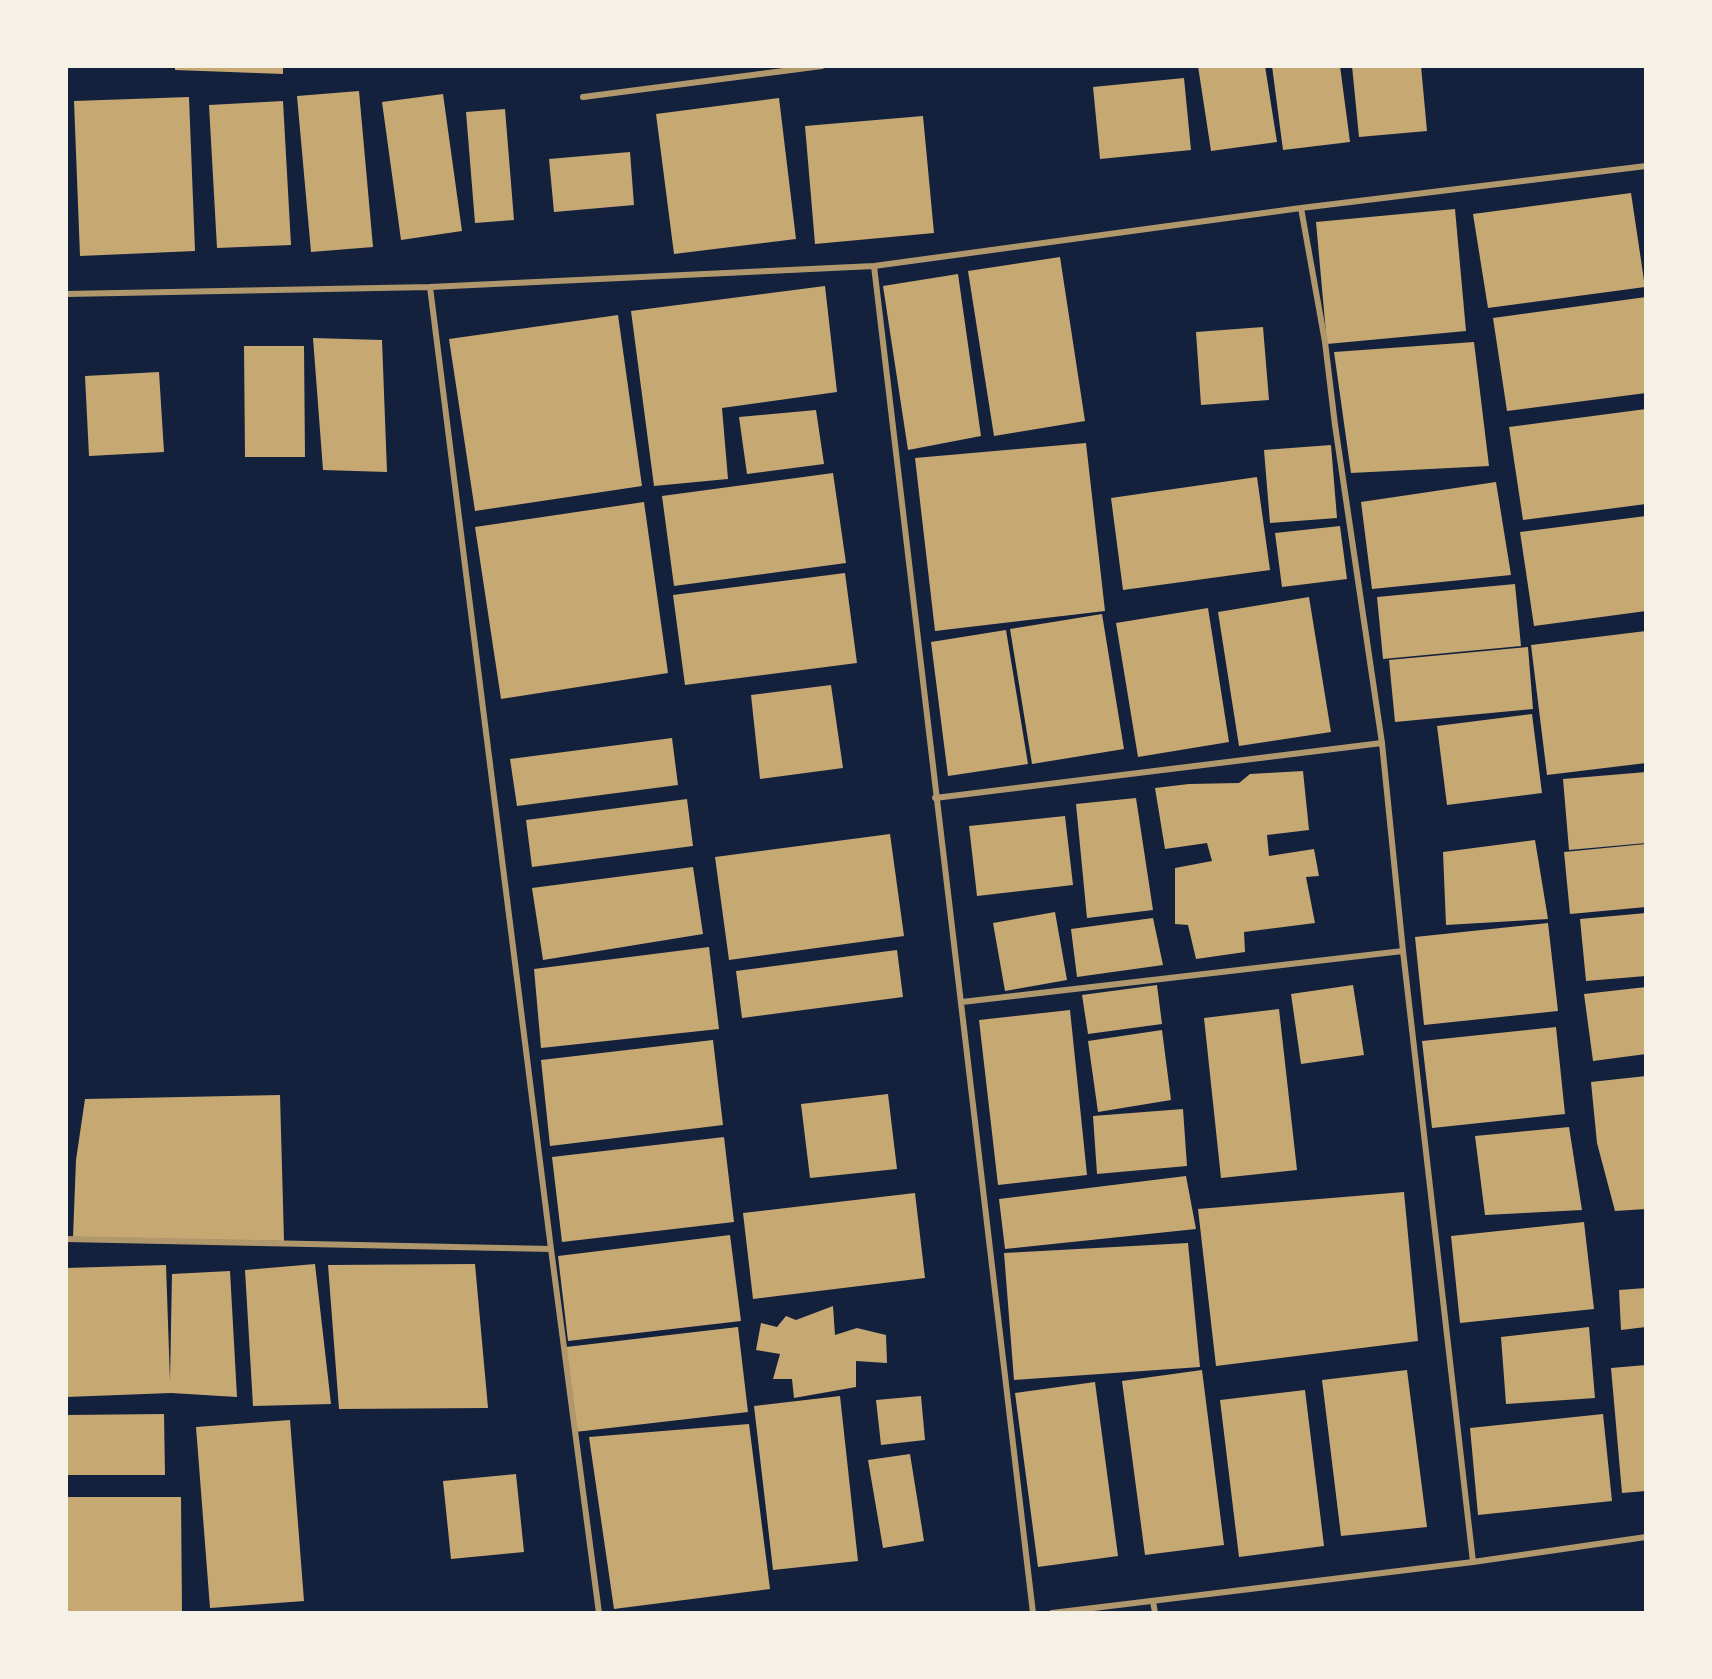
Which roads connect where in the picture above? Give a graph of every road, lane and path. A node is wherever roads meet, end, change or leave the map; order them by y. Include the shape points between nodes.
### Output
1 (822, 66) edge
2 (583, 97) dead end
3 (1646, 166) edge
4 (1301, 208) junction
5 (874, 266) junction
6 (430, 287) junction
7 (66, 294) edge
8 (1382, 743) junction
9 (935, 798) junction
10 (1402, 951) junction
11 (962, 1002) junction
12 (66, 1239) edge
13 (551, 1249) junction
14 (1646, 1537) edge
15 (1473, 1562) junction
16 (1153, 1601) junction
17 (599, 1613) edge
18 (1033, 1613) edge
19 (1052, 1613) edge
20 (1155, 1613) edge

1 - 2 street
3 - 4 street
4 - 5 street
4 - 8 street via 1325,342
5 - 6 street
5 - 9 street
6 - 7 street
6 - 13 street
8 - 9 street
8 - 10 street
9 - 11 street
10 - 11 street
10 - 15 street
11 - 18 street
12 - 13 street
13 - 17 street
14 - 15 street
15 - 16 street
16 - 19 street
16 - 20 street

